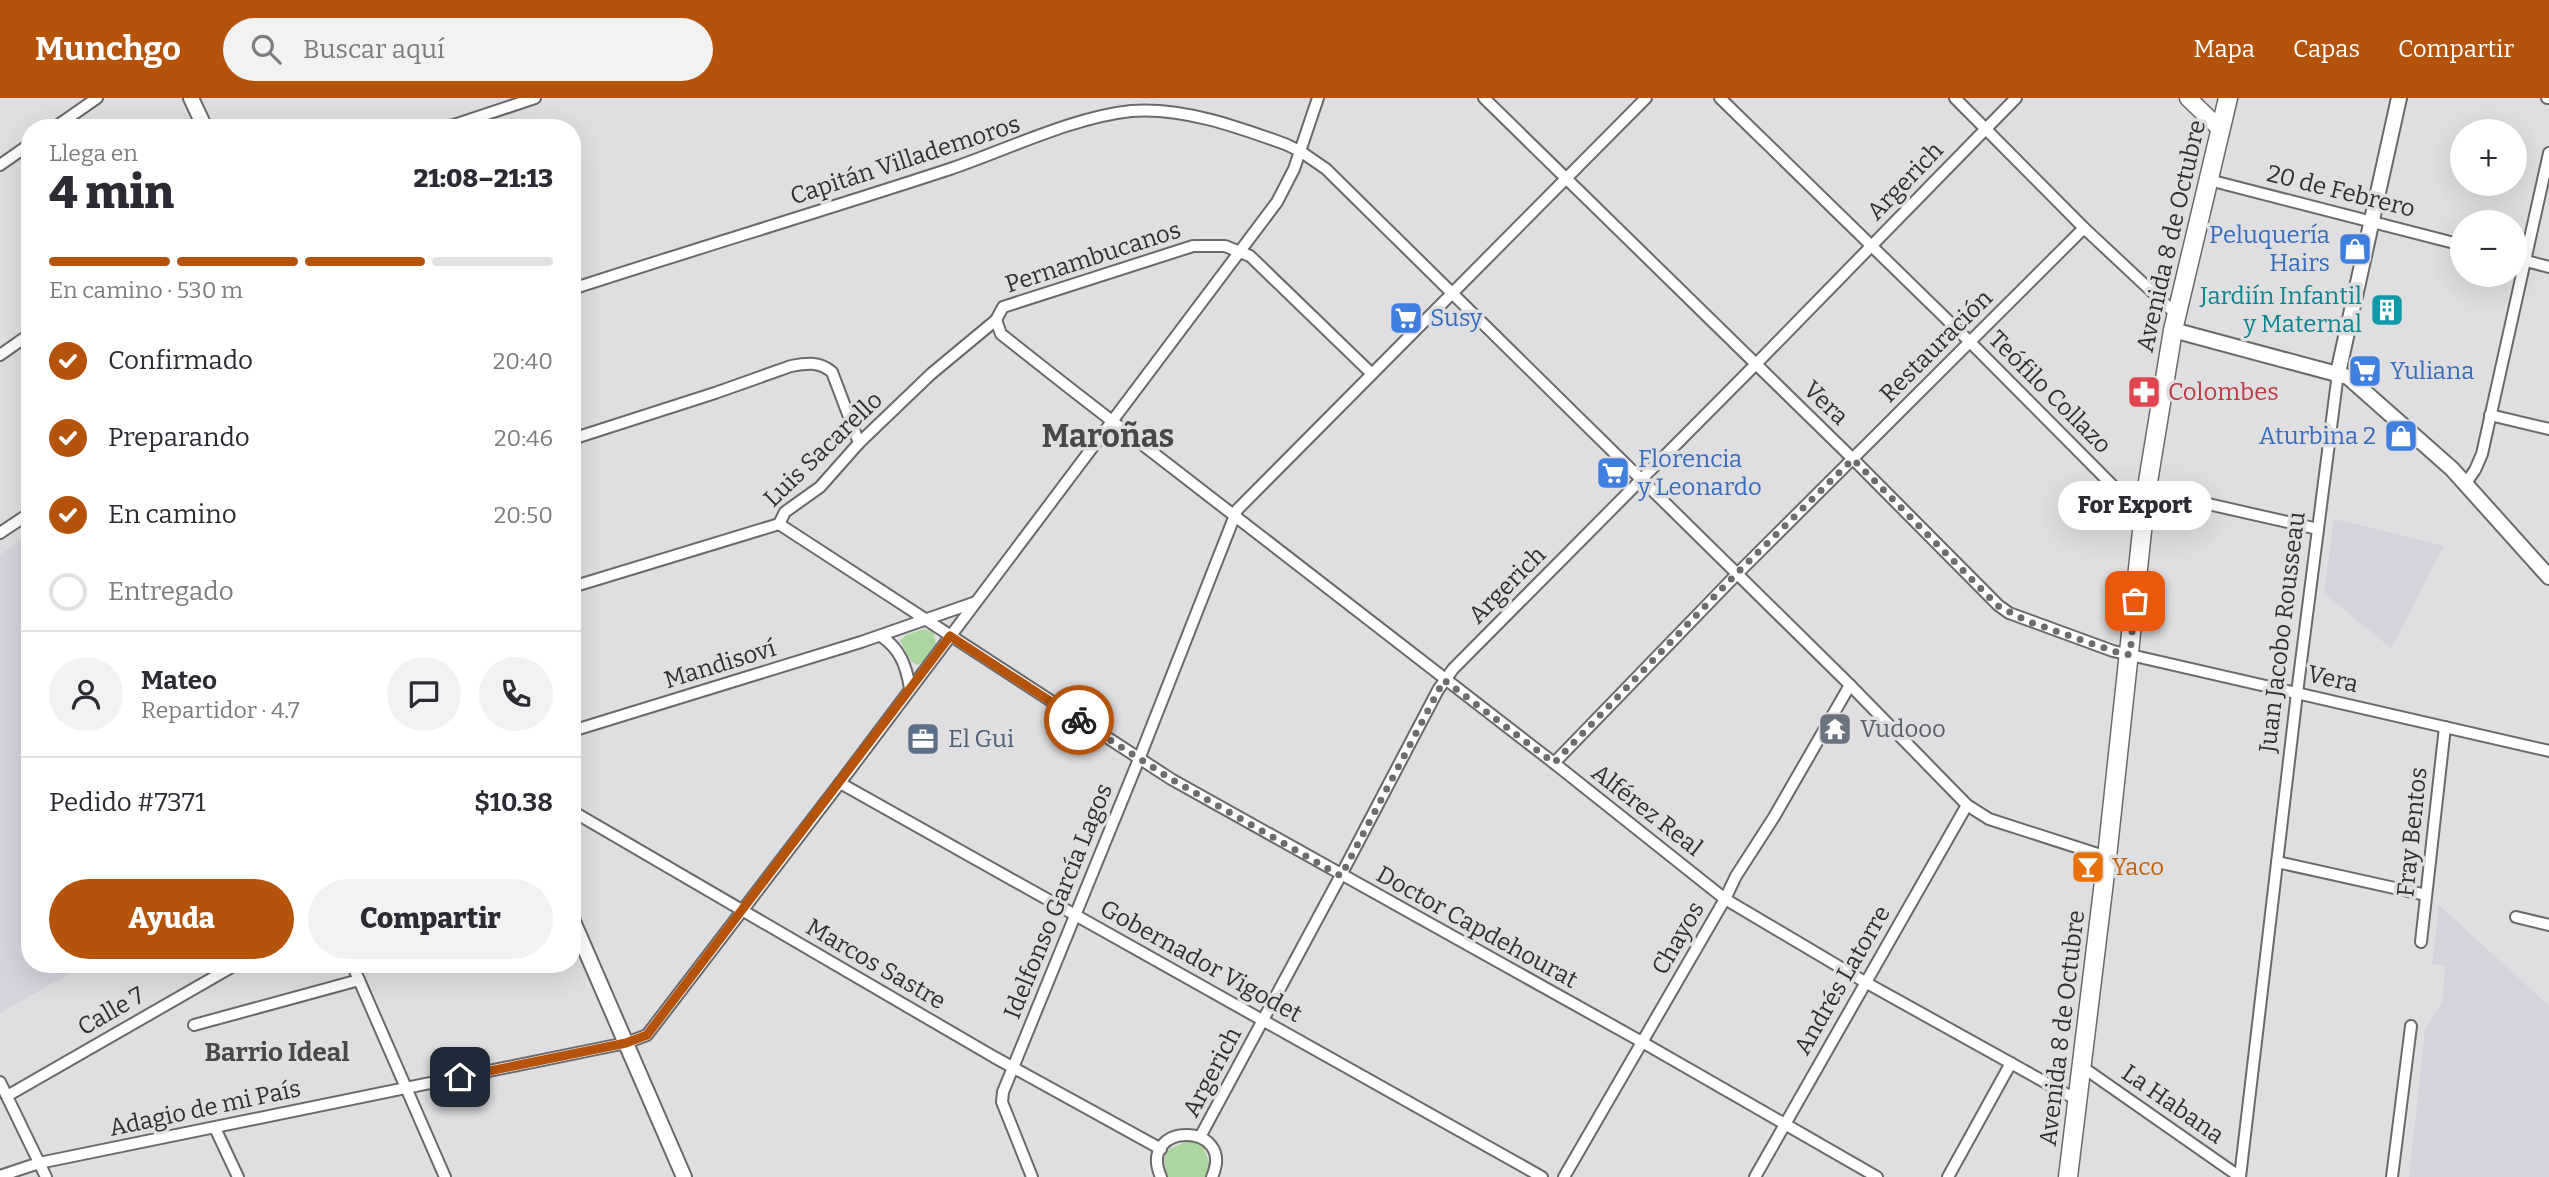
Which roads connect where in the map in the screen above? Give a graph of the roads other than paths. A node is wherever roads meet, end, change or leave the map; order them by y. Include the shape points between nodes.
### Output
1 (97, 98) edge
2 (191, 98) edge
3 (535, 98) edge
4 (1318, 98) edge
5 (1484, 98) edge
6 (1646, 98) edge
7 (1720, 98) edge
8 (1955, 98) edge
9 (2016, 98) edge
10 (2188, 98) edge
11 (2228, 98) edge
12 (2399, 98) edge
13 (67, 119) edge
14 (201, 119) edge
15 (472, 119) edge
16 (1986, 129) junction
17 (2220, 130) junction
18 (21, 150) edge
19 (1300, 151) junction
20 (2549, 153) edge
21 (0, 165) edge
22 (1566, 177) junction
23 (2209, 180) junction
24 (2370, 222) junction
25 (2084, 228) junction
26 (2527, 233) edge
27 (2450, 242) edge
28 (1871, 246) junction
29 (1240, 251) junction
30 (2527, 261) edge
31 (2549, 267) edge
32 (581, 286) edge
33 (2515, 287) edge
34 (1450, 293) junction
35 (996, 320) junction
36 (2175, 323) junction
37 (21, 340) edge
38 (1970, 342) junction
39 (0, 355) edge
40 (1756, 364) junction
41 (1371, 373) junction
42 (2338, 373) junction
43 (2490, 415) junction
44 (1112, 421) junction
45 (2549, 429) edge
46 (581, 436) edge
47 (859, 443) junction
48 (1853, 459) junction
49 (1642, 479) junction
50 (2466, 483) junction
51 (2146, 494) junction
52 (1234, 516) junction
53 (21, 519) edge
54 (779, 524) junction
55 (2318, 529) junction
56 (0, 533) edge
57 (1737, 573) junction
58 (2549, 578) edge
59 (581, 584) edge
60 (976, 602) junction
61 (925, 620) junction
62 (881, 636) junction
63 (950, 636) junction
64 (2130, 655) junction
65 (1444, 680) junction
66 (1850, 685) junction
67 (910, 688) junction
68 (2297, 692) junction
69 (2445, 727) junction
70 (581, 729) edge
71 (2549, 751) edge
72 (1139, 759) junction
73 (1554, 763) junction
74 (840, 783) junction
75 (1967, 805) junction
76 (581, 816) edge
77 (2107, 857) junction
78 (2277, 862) junction
79 (1341, 876) junction
80 (2426, 895) junction
81 (1725, 899) junction
82 (743, 912) junction
83 (1074, 915) junction
84 (2516, 917) dead end
85 (2549, 925) edge
86 (581, 940) edge
87 (2421, 942) dead end
88 (221, 973) edge
89 (356, 973) edge
90 (359, 981) junction
91 (1865, 982) junction
92 (1264, 1019) junction
93 (194, 1025) dead end
94 (2411, 1026) dead end
95 (1642, 1042) junction
96 (626, 1043) junction
97 (2011, 1063) junction
98 (1014, 1066) junction
99 (2081, 1066) junction
100 (0, 1083) edge
101 (406, 1088) junction
102 (7, 1096) junction
103 (2077, 1100) junction
104 (1784, 1125) junction
105 (215, 1128) junction
106 (1200, 1137) junction
107 (1161, 1149) junction
108 (39, 1163) junction
109 (0, 1176) edge
110 (46, 1177) edge
111 (238, 1177) edge
112 (445, 1177) edge
113 (684, 1177) edge
114 (1032, 1177) edge
115 (1161, 1177) edge
116 (1212, 1177) edge
117 (1542, 1177) edge
118 (1564, 1177) edge
119 (1755, 1177) edge
120 (1877, 1177) edge
121 (1948, 1177) edge
122 (2068, 1177) edge
123 (2240, 1177) edge
124 (2392, 1177) edge

1 - 13 street
2 - 14 street
3 - 15 street
4 - 19 street, Adagio de mi País
5 - 22 street, Vera
6 - 22 street, Idelfonso García Lagos
7 - 28 street, Teófilo Collazo
8 - 16 street
9 - 16 street, Argerich
10 - 17 main road
11 - 17 main road, Avenida 8 de Octubre
12 - 24 street, Juan Jacobo Rousseau
16 - 25 street
16 - 28 street, Argerich
17 - 23 main road, Avenida 8 de Octubre
18 - 21 street
19 - 29 street, Adagio de mi País via 1277,202
19 - 32 street, Capitán Villademoros via 1175,113 1153,110 1109,115
19 - 34 street, Capitán Villademoros via 1326,169
20 - 26 street
22 - 34 street, Idelfonso García Lagos
22 - 40 street, Vera
23 - 24 street, 20 de Febrero
23 - 36 main road, Avenida 8 de Octubre
24 - 27 street, 20 de Febrero
24 - 42 street, Juan Jacobo Rousseau
25 - 36 street
25 - 38 street, Restauración
28 - 38 street, Teófilo Collazo
28 - 40 street, Argerich
29 - 35 street, Pernambucanos via 1218,245 1194,246 1009,304
29 - 41 street, Pernambucanos via 1257,261
29 - 44 street, Adagio de mi País
30 - 31 street
33 - 43 street
34 - 41 street, Idelfonso García Lagos
34 - 49 street, Capitán Villademoros
35 - 44 street, Alférez Real via 1001,334
35 - 47 street, Luis Sacarello via 930,374
36 - 42 street
36 - 51 main road, Avenida 8 de Octubre
37 - 39 street
38 - 48 street, Restauración
38 - 51 street, Teófilo Collazo via 2118,491
40 - 48 street, Vera
40 - 49 street, Argerich
41 - 52 street, Idelfonso García Lagos
42 - 50 street
42 - 55 street, Juan Jacobo Rousseau
43 - 45 street
43 - 50 street via 2479,463
44 - 52 street, Alférez Real
44 - 60 street, Adagio de mi País
46 - 47 street via 804,363 822,365 832,372
47 - 54 street, Luis Sacarello via 820,487 785,512
48 - 57 street, Restauración
48 - 64 street, Vera via 1998,606 2027,621
49 - 57 street, Capitán Villademoros
49 - 65 street, Argerich
50 - 58 street
51 - 55 street, Teófilo Collazo via 2164,494
51 - 64 main road, Avenida 8 de Octubre
52 - 65 street, Alférez Real
52 - 72 street, Idelfonso García Lagos
53 - 56 street
54 - 59 street, Luis Sacarello
54 - 61 street, Doctor Capdehourat
55 - 68 street, Juan Jacobo Rousseau
57 - 66 street, Capitán Villademoros
57 - 73 street, Restauración
60 - 61 street, Mandisoví
60 - 63 street, Adagio de mi País
61 - 62 street, Mandisoví
61 - 63 street, Doctor Capdehourat
62 - 67 street via 902,657
62 - 70 street, Mandisoví
63 - 67 street, Adagio de mi País
63 - 72 street, Doctor Capdehourat
64 - 68 street, Vera
64 - 77 main road, Avenida 8 de Octubre
65 - 73 street, Alférez Real
65 - 79 street, Argerich
66 - 75 street, Capitán Villademoros
66 - 81 street, Chayos
67 - 74 street, Adagio de mi País
68 - 69 street, Vera
68 - 78 street, Juan Jacobo Rousseau
69 - 71 street, Vera
69 - 80 street, Fray Bentos
72 - 79 street, Doctor Capdehourat
72 - 83 street, Idelfonso García Lagos
73 - 81 street, Alférez Real
74 - 82 street, Adagio de mi País
74 - 83 street, Gobernador Vigodet
75 - 77 street, Capitán Villademoros via 1989,819
75 - 91 street, Andrés Latorre
76 - 82 street, Marcos Sastre
77 - 99 main road, Avenida 8 de Octubre
78 - 80 street
78 - 123 street, Juan Jacobo Rousseau
79 - 92 street, Argerich
79 - 95 street, Doctor Capdehourat
80 - 87 street, Fray Bentos
81 - 91 street, Alférez Real
81 - 95 street, Chayos
82 - 96 street, Adagio de mi País via 654,1028
82 - 98 street, Marcos Sastre
83 - 92 street, Gobernador Vigodet
83 - 98 street, Idelfonso García Lagos
84 - 85 street
86 - 96 street
88 - 102 street, Calle 7
89 - 90 street
90 - 93 street
90 - 101 street
91 - 97 street, Alférez Real
91 - 104 street, Andrés Latorre
92 - 106 street, Argerich
92 - 117 street, Gobernador Vigodet
94 - 124 street
95 - 104 street, Doctor Capdehourat
95 - 118 street, Chayos
96 - 101 street, Adagio de mi País
96 - 113 street
97 - 103 street, Alférez Real
97 - 121 street
98 - 107 street, Marcos Sastre
98 - 114 street, Idelfonso García Lagos via 1002,1101
99 - 103 main road, Avenida 8 de Octubre
99 - 123 street, La Habana
100 - 102 street
101 - 105 street, Adagio de mi País
101 - 112 street
102 - 108 street
103 - 122 main road, Avenida 8 de Octubre
104 - 119 street, Andrés Latorre
104 - 120 street, Doctor Capdehourat
105 - 108 street, Adagio de mi País
105 - 111 street
106 - 107 street, Argerich via 1174,1136
106 - 116 street via 1214,1151
107 - 115 street
108 - 109 street, Adagio de mi País
108 - 110 street

